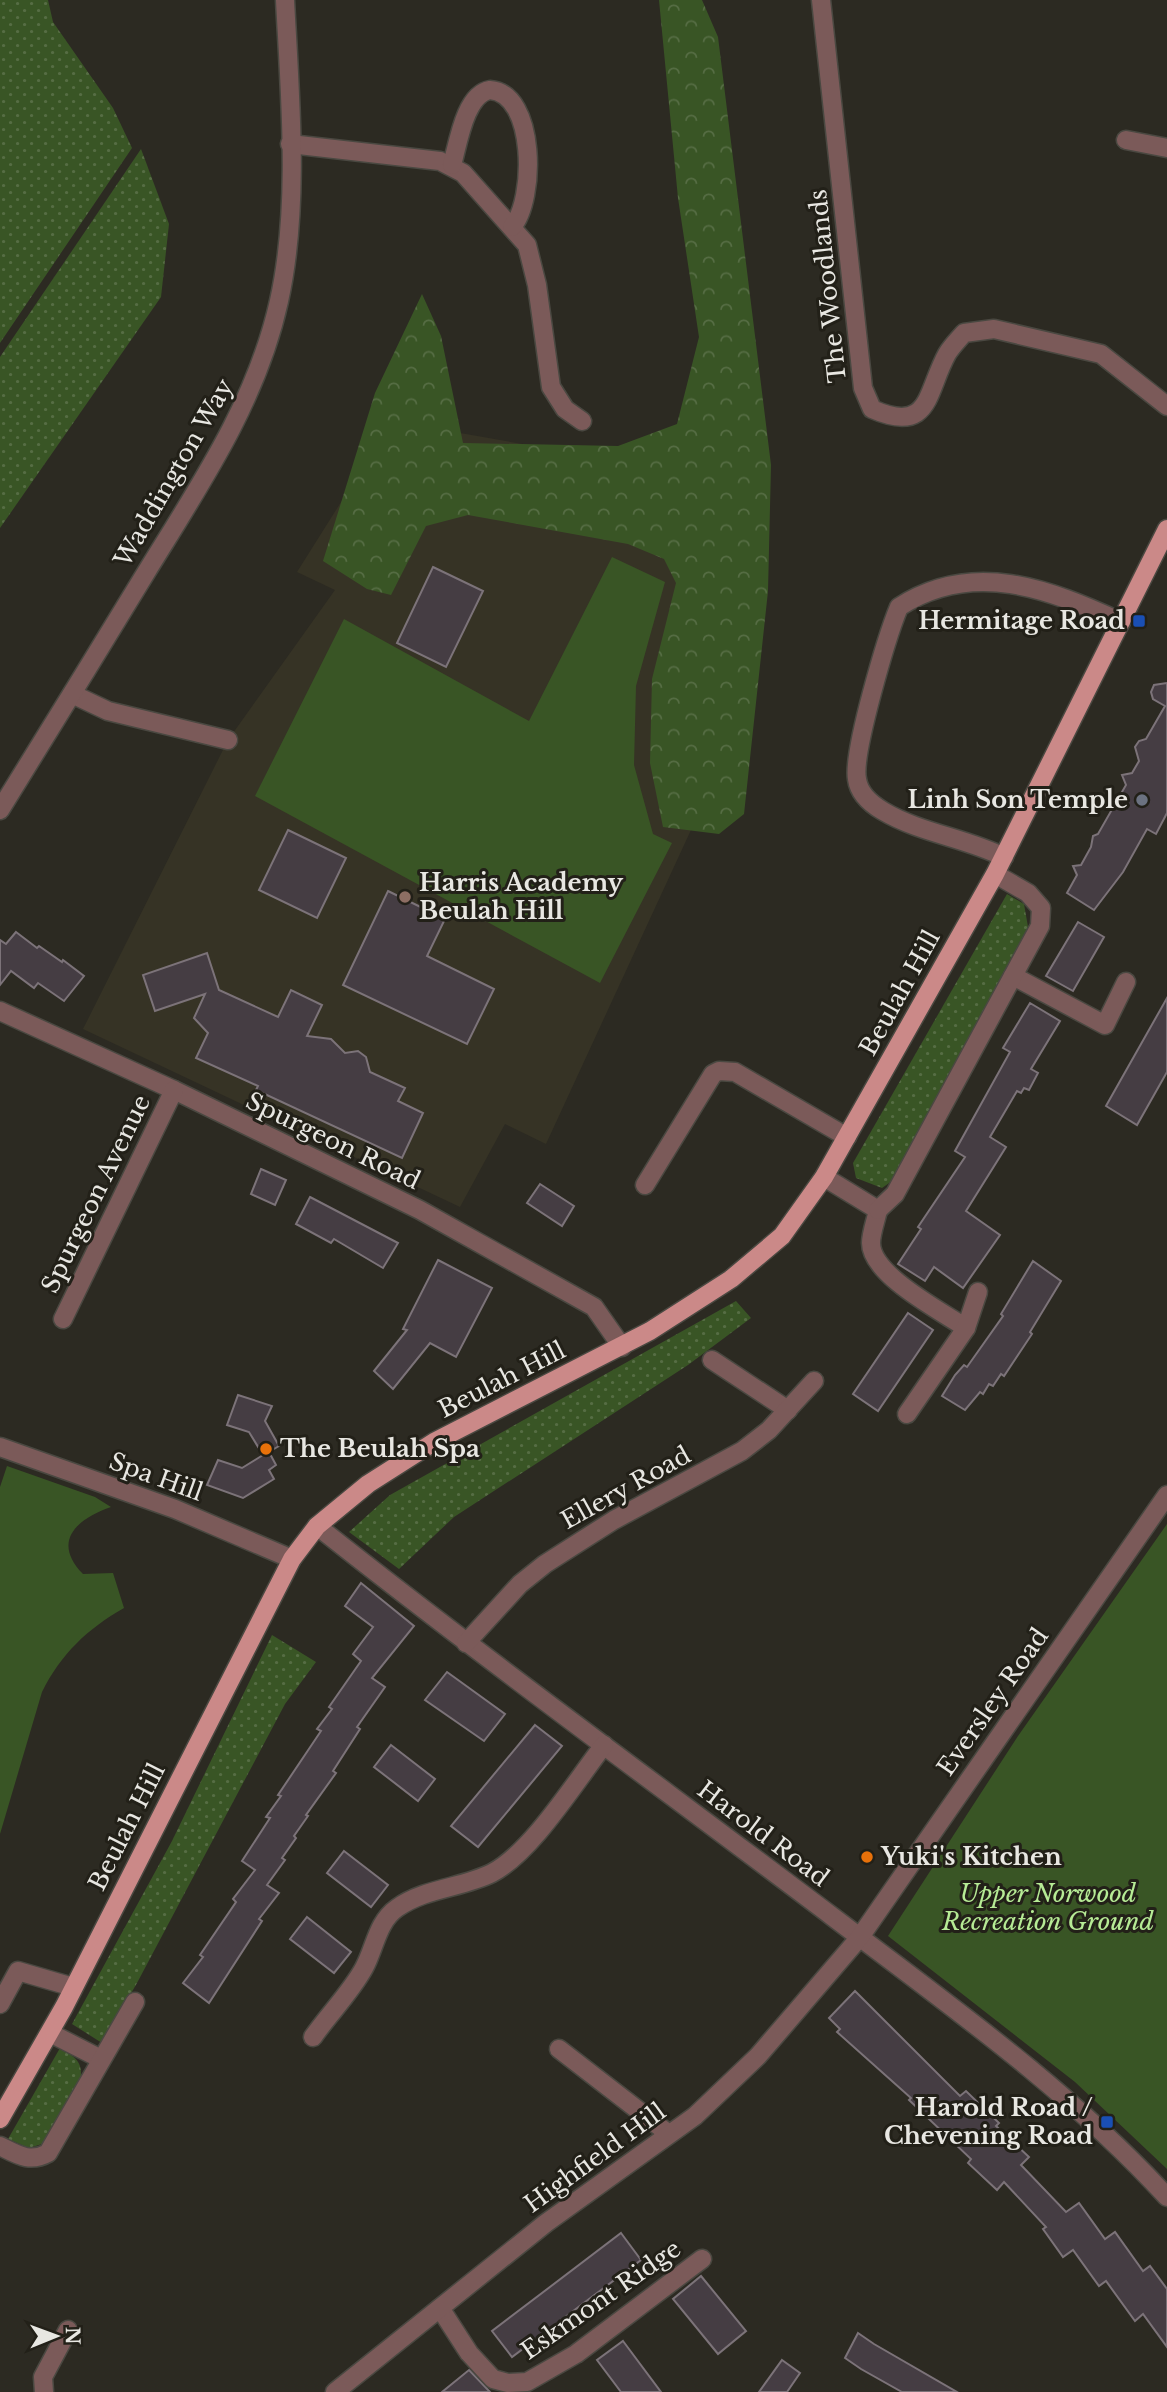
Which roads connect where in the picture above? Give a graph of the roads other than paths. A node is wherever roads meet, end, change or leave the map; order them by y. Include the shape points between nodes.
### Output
1 (285, 0) edge
2 (821, 0) edge
3 (1126, 140) dead end
4 (290, 144) junction
5 (1167, 148) edge
6 (452, 165) junction
7 (512, 227) junction
8 (1167, 407) edge
9 (582, 421) dead end
10 (1167, 529) edge
11 (1121, 622) junction
12 (72, 694) junction
13 (228, 740) dead end
14 (0, 810) edge
15 (1004, 857) junction
16 (995, 874) junction
17 (1013, 976) junction
18 (1126, 982) dead end
19 (0, 1011) edge
20 (174, 1090) junction
21 (847, 1138) junction
22 (824, 1177) junction
23 (645, 1185) dead end
24 (878, 1210) junction
25 (978, 1292) dead end
26 (63, 1319) dead end
27 (967, 1328) junction
28 (621, 1347) junction
29 (712, 1360) dead end
30 (814, 1381) dead end
31 (788, 1410) junction
32 (906, 1415) dead end
33 (0, 1447) edge
34 (1167, 1495) edge
35 (317, 1526) junction
36 (292, 1559) junction
37 (467, 1643) junction
38 (604, 1745) junction
39 (860, 1937) junction
40 (74, 1987) junction
41 (135, 2002) dead end
42 (0, 2004) edge
43 (50, 2033) junction
44 (313, 2037) dead end
45 (559, 2049) dead end
46 (101, 2059) junction
47 (0, 2119) edge
48 (668, 2134) junction
49 (0, 2146) edge
50 (1167, 2197) edge
51 (702, 2259) dead end
52 (440, 2308) junction
53 (68, 2330) dead end
54 (44, 2392) edge
55 (335, 2392) edge

1 - 4 street, Waddington Way
2 - 8 street, The Woodlands via 863,388 872,409 892,418 909,416 928,404 947,354 964,333 994,329 1101,354
3 - 5 street
4 - 6 street
4 - 12 street, Waddington Way via 285,267 260,367 226,440
6 - 7 street
6 - 7 street via 470,107 478,96 491,90 507,94 519,109 527,169 525,208
7 - 9 street via 527,244 533,265 551,387 565,409
10 - 11 main road, Beulah Hill
11 - 15 main road, Beulah Hill
11 - 15 street via 1052,592 1001,582 961,582 899,607 859,748 856,773 861,794 890,815
12 - 13 street via 108,711
12 - 14 street, Waddington Way
15 - 16 main road, Beulah Hill
16 - 17 street via 1028,894 1041,908 1040,926
16 - 21 main road, Beulah Hill
17 - 18 street via 1105,1025
17 - 24 street via 895,1194
19 - 20 street, Spurgeon Road
20 - 26 street, Spurgeon Avenue
20 - 28 street, Spurgeon Road via 420,1210 568,1291 601,1313
21 - 22 main road, Beulah Hill
21 - 23 street via 735,1072 719,1071
22 - 24 street
22 - 28 main road, Beulah Hill via 782,1236 757,1260 695,1304
24 - 27 street via 871,1242 875,1259 885,1272
25 - 27 street
27 - 32 street
28 - 35 main road, Beulah Hill via 434,1442 368,1484
29 - 31 street
30 - 31 street, Ellery Road
31 - 37 street, Ellery Road via 742,1451 614,1520 545,1564 520,1584
33 - 36 street, Spa Hill via 174,1509
34 - 39 street, Eversley Road
35 - 36 main road, Beulah Hill
35 - 37 street, Harold Road
36 - 40 main road, Beulah Hill
37 - 38 street, Harold Road
38 - 39 street, Harold Road
38 - 44 street via 521,1852 494,1872 424,1894 395,1909 380,1928 364,1968
39 - 48 street, Highfield Hill via 758,2056 715,2099
39 - 50 street, Harold Road via 1058,2092
40 - 42 street via 19,1970
40 - 43 main road, Beulah Hill
41 - 46 street
43 - 46 street
43 - 47 main road, Beulah Hill
45 - 48 street
46 - 49 street via 48,2152 36,2159
48 - 52 street, Highfield Hill via 545,2223
51 - 52 street, Eskmont Ridge via 576,2354 527,2382 493,2379 469,2353
52 - 55 street, Highfield Hill
53 - 54 street via 43,2377

